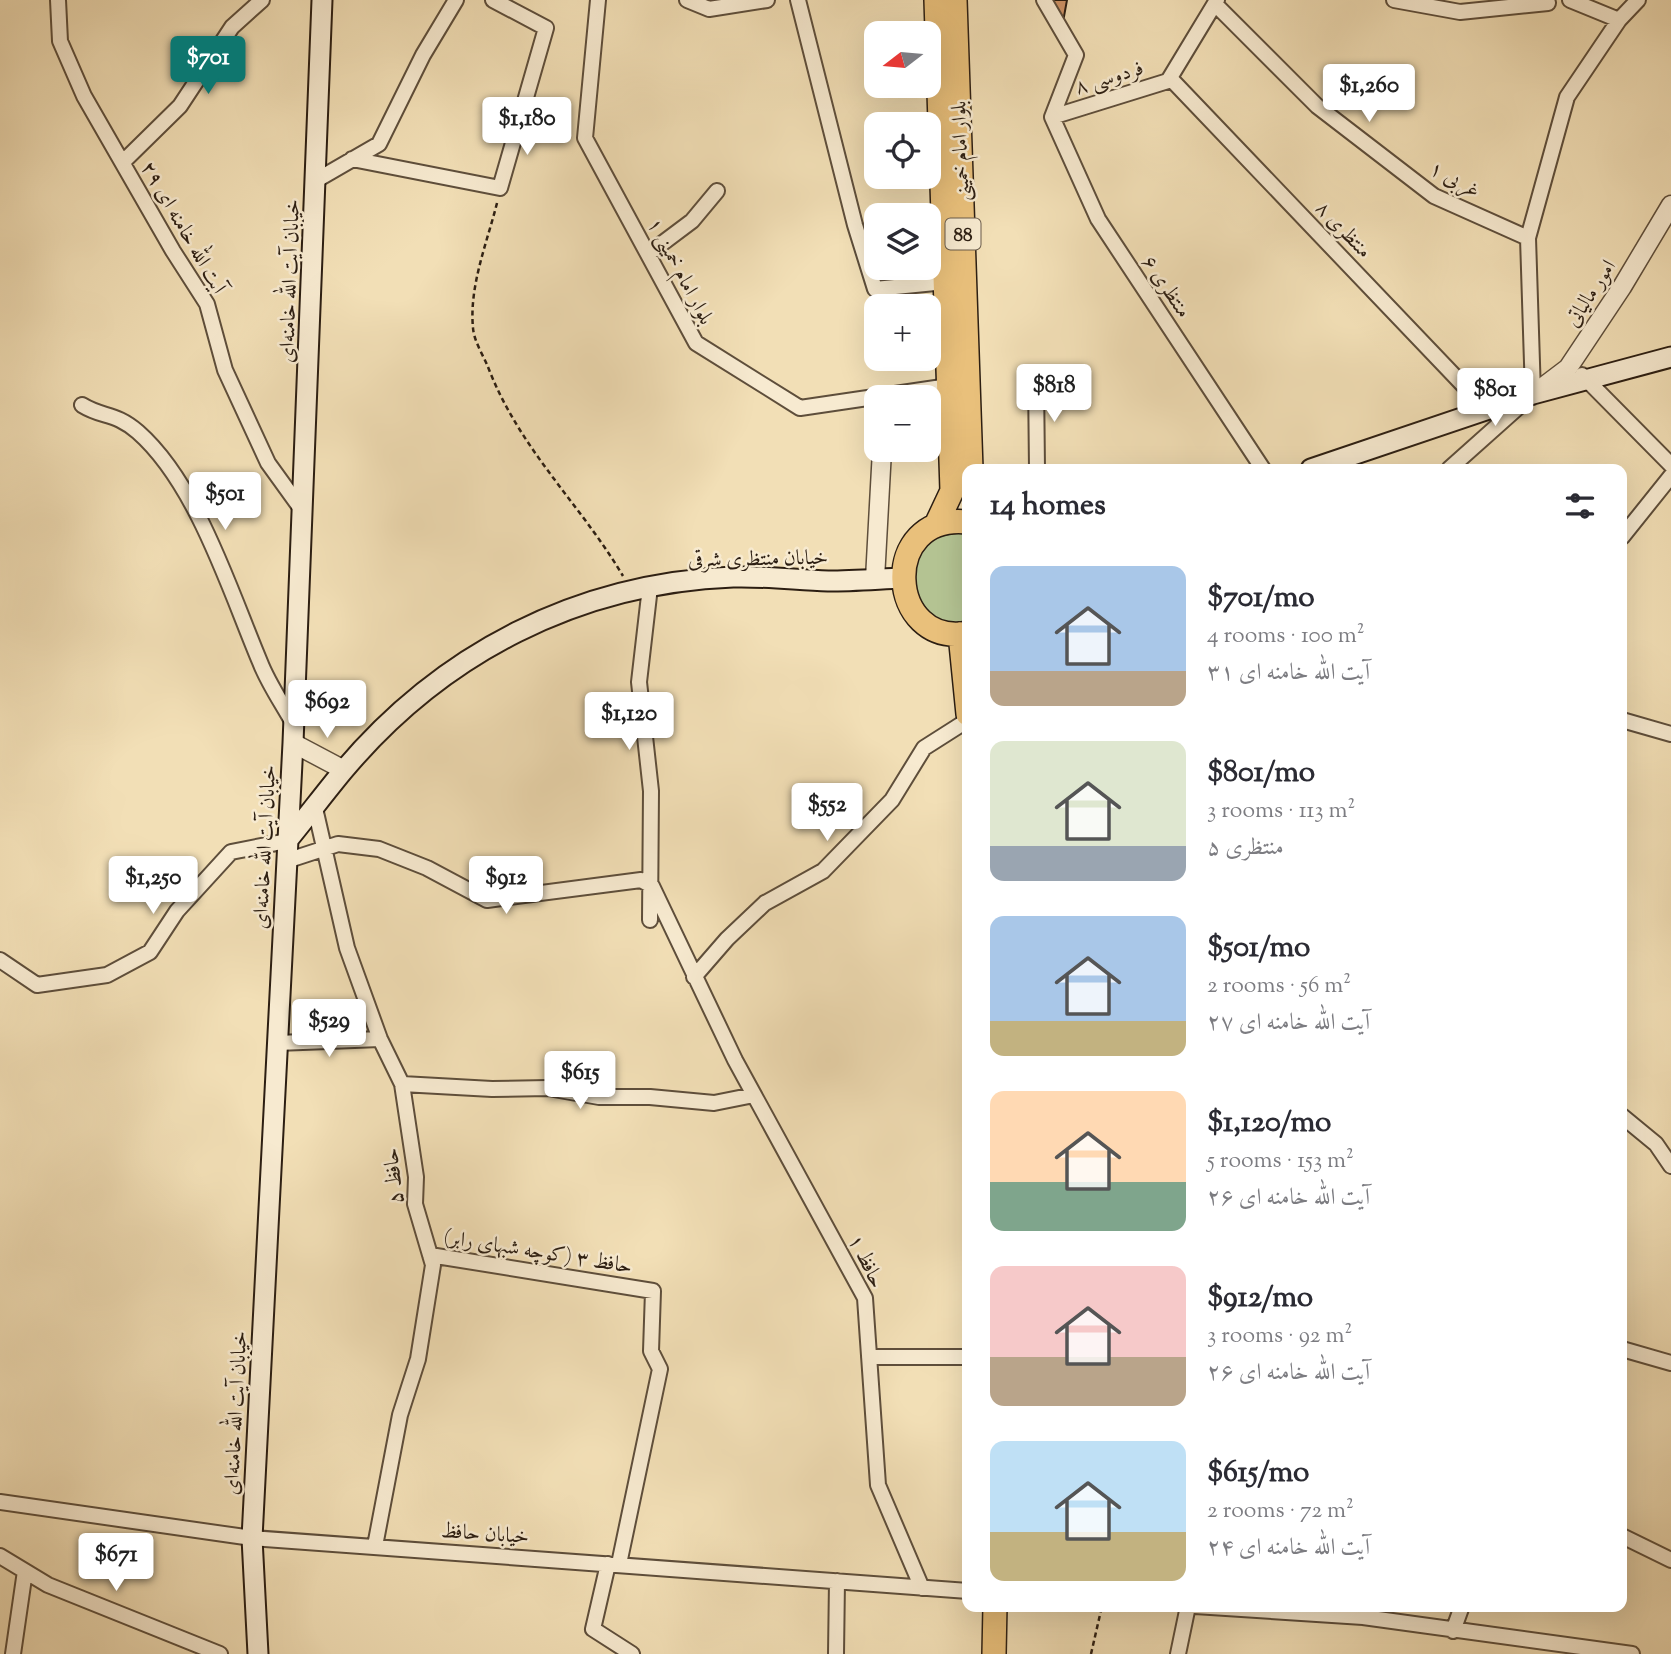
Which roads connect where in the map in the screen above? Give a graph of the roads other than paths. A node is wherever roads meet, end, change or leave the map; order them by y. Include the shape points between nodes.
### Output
1 (58, 0) edge
2 (262, 0) edge
3 (322, 0) edge
4 (456, 0) edge
5 (493, 0) edge
6 (598, 0) edge
7 (687, 0) edge
8 (767, 0) edge
9 (798, 0) edge
10 (936, 0) edge
11 (955, 0) edge
12 (1044, 0) edge
13 (1394, 0) edge
14 (1570, 0) edge
15 (1637, 0) edge
16 (1216, 2) edge
17 (1548, 3) dead end
18 (1619, 20) junction
19 (1170, 78) junction
20 (1052, 117) junction
21 (352, 159) junction
22 (123, 162) junction
23 (315, 181) junction
24 (717, 191) dead end
25 (1671, 205) edge
26 (1528, 238) junction
27 (648, 254) junction
28 (945, 282) junction
29 (1671, 357) edge
30 (1568, 368) junction
31 (1588, 378) junction
32 (1037, 379) dead end
33 (949, 386) junction
34 (1533, 394) junction
35 (82, 405) dead end
36 (1487, 410) junction
37 (881, 462) edge
38 (971, 464) edge
39 (1037, 464) edge
40 (1260, 464) edge
41 (1332, 464) edge
42 (1455, 464) edge
43 (1671, 466) edge
44 (1671, 476) edge
45 (302, 510) junction
46 (962, 523) edge
47 (936, 525) junction
48 (1627, 531) edge
49 (875, 579) junction
50 (902, 579) junction
51 (641, 589) junction
52 (962, 634) edge
53 (962, 721) edge
54 (1627, 721) edge
55 (293, 734) junction
56 (1671, 734) edge
57 (344, 770) junction
58 (315, 808) junction
59 (287, 841) junction
60 (286, 861) junction
61 (652, 886) junction
62 (650, 920) dead end
63 (0, 960) edge
64 (694, 977) junction
65 (380, 1038) junction
66 (276, 1043) junction
67 (402, 1084) junction
68 (754, 1095) junction
69 (1627, 1120) edge
70 (1670, 1161) edge
71 (430, 1255) junction
72 (1627, 1350) edge
73 (869, 1357) junction
74 (962, 1357) edge
75 (1671, 1363) edge
76 (0, 1502) edge
77 (252, 1538) junction
78 (1627, 1538) edge
79 (375, 1546) junction
80 (0, 1556) edge
81 (1671, 1560) edge
82 (614, 1564) junction
83 (25, 1571) junction
84 (837, 1581) junction
85 (922, 1588) junction
86 (962, 1591) edge
87 (995, 1612) edge
88 (1187, 1612) edge
89 (1364, 1612) edge
90 (1460, 1612) edge
91 (1453, 1631) junction
92 (13, 1654) edge
93 (220, 1654) edge
94 (258, 1654) edge
95 (632, 1654) edge
96 (836, 1654) edge
97 (994, 1654) edge
98 (1178, 1654) edge
99 (1632, 1654) edge

1 - 22 street, آیت الله خامنه ای ۲۹ via 60,41 84,96
2 - 22 street via 232,27 180,106
3 - 23 main road, خیابان آیت الله خامنه‌ای
4 - 21 street via 379,144
5 - 21 street via 547,28 500,188
6 - 27 street, بلوار امام خمینی ۱ via 585,138
7 - 8 street via 709,9
9 - 28 street via 875,289
10 - 28 main road, بلوار امام خمینی / 88
11 - 38 main road, بلوار امام خمینی / 88
12 - 20 street via 1076,55
13 - 17 street via 1460,12
14 - 18 street
15 - 18 street
16 - 19 street, فردوسی ۸
16 - 26 street, غربی ۱ via 1317,106 1434,196
18 - 26 street via 1567,97
19 - 20 street, فردوسی ۸
19 - 36 street, منتظری ۸
20 - 40 street, منتظری ۶ via 1098,219
21 - 23 street
22 - 45 street, آیت الله خامنه ای ۲۹ via 207,303 225,370 263,452
23 - 45 main road, خیابان آیت الله خامنه‌ای
24 - 27 street via 692,221
25 - 30 street, امور مالیاتی
26 - 34 street
27 - 33 street, بلوار امام خمینی ۱ via 696,343 800,408
28 - 33 main road, بلوار امام خمینی / 88
29 - 31 main road
30 - 31 street
30 - 34 street, امور مالیاتی
31 - 34 main road
31 - 43 street
32 - 39 street
33 - 47 main road, بلوار امام خمینی / 88 via 952,491
34 - 36 main road
34 - 42 street
35 - 55 street via 118,416 155,448 170,470 204,528
36 - 41 main road
37 - 49 street
44 - 48 street
45 - 55 main road, خیابان آیت الله خامنه‌ای
46 - 47 main road
47 - 50 main road, 88 via 911,547
49 - 50 main road, خیابان منتظری شرقی
49 - 51 main road, خیابان منتظری شرقی via 734,577
50 - 52 main road via 905,596 920,618 943,632
51 - 57 main road, خیابان منتظری شرقی via 539,619 476,653 408,705
51 - 61 street via 639,682 651,791
53 - 64 street via 924,748 892,800 823,872 765,903
54 - 56 street
55 - 57 street
55 - 59 main road, خیابان آیت الله خامنه‌ای
57 - 58 main road, خیابان منتظری شرقی
58 - 59 main road, خیابان منتظری شرقی
58 - 65 street, حافظ ۵ via 347,948
59 - 60 main road, خیابان آیت الله خامنه‌ای
59 - 63 street via 230,852 177,911 150,952 107,975 37,985
60 - 61 street via 338,844 379,849 487,900 641,880
60 - 66 main road, خیابان آیت الله خامنه‌ای
61 - 62 street
61 - 64 street, حافظ ۱
64 - 68 street, حافظ ۱
65 - 66 street
65 - 67 street, حافظ ۵
66 - 77 main road, خیابان آیت الله خامنه‌ای
67 - 68 street via 548,1088 599,1097 714,1103
67 - 71 street, حافظ ۵ via 416,1177 415,1204
68 - 73 street, حافظ ۱ via 865,1298
69 - 70 street
71 - 79 street, حافظ ۵ via 433,1265 418,1359 400,1415
71 - 82 street, حافظ ۳ (کوچه شبهای رابر) via 653,1291 651,1351 660,1369
72 - 75 street
73 - 74 street
73 - 85 street, حافظ ۱ via 878,1485
76 - 77 street, خیابان حافظ
77 - 79 street, خیابان حافظ
77 - 94 main road, خیابان آیت الله خامنه‌ای
78 - 81 street
79 - 82 street, خیابان حافظ
80 - 83 street
82 - 84 street, خیابان حافظ
82 - 95 street via 593,1629
83 - 92 street
83 - 93 street via 48,1585
84 - 85 street, خیابان حافظ
84 - 96 street
85 - 86 street, خیابان حافظ
87 - 97 main road
88 - 98 street
89 - 91 street
90 - 91 street
91 - 99 street

